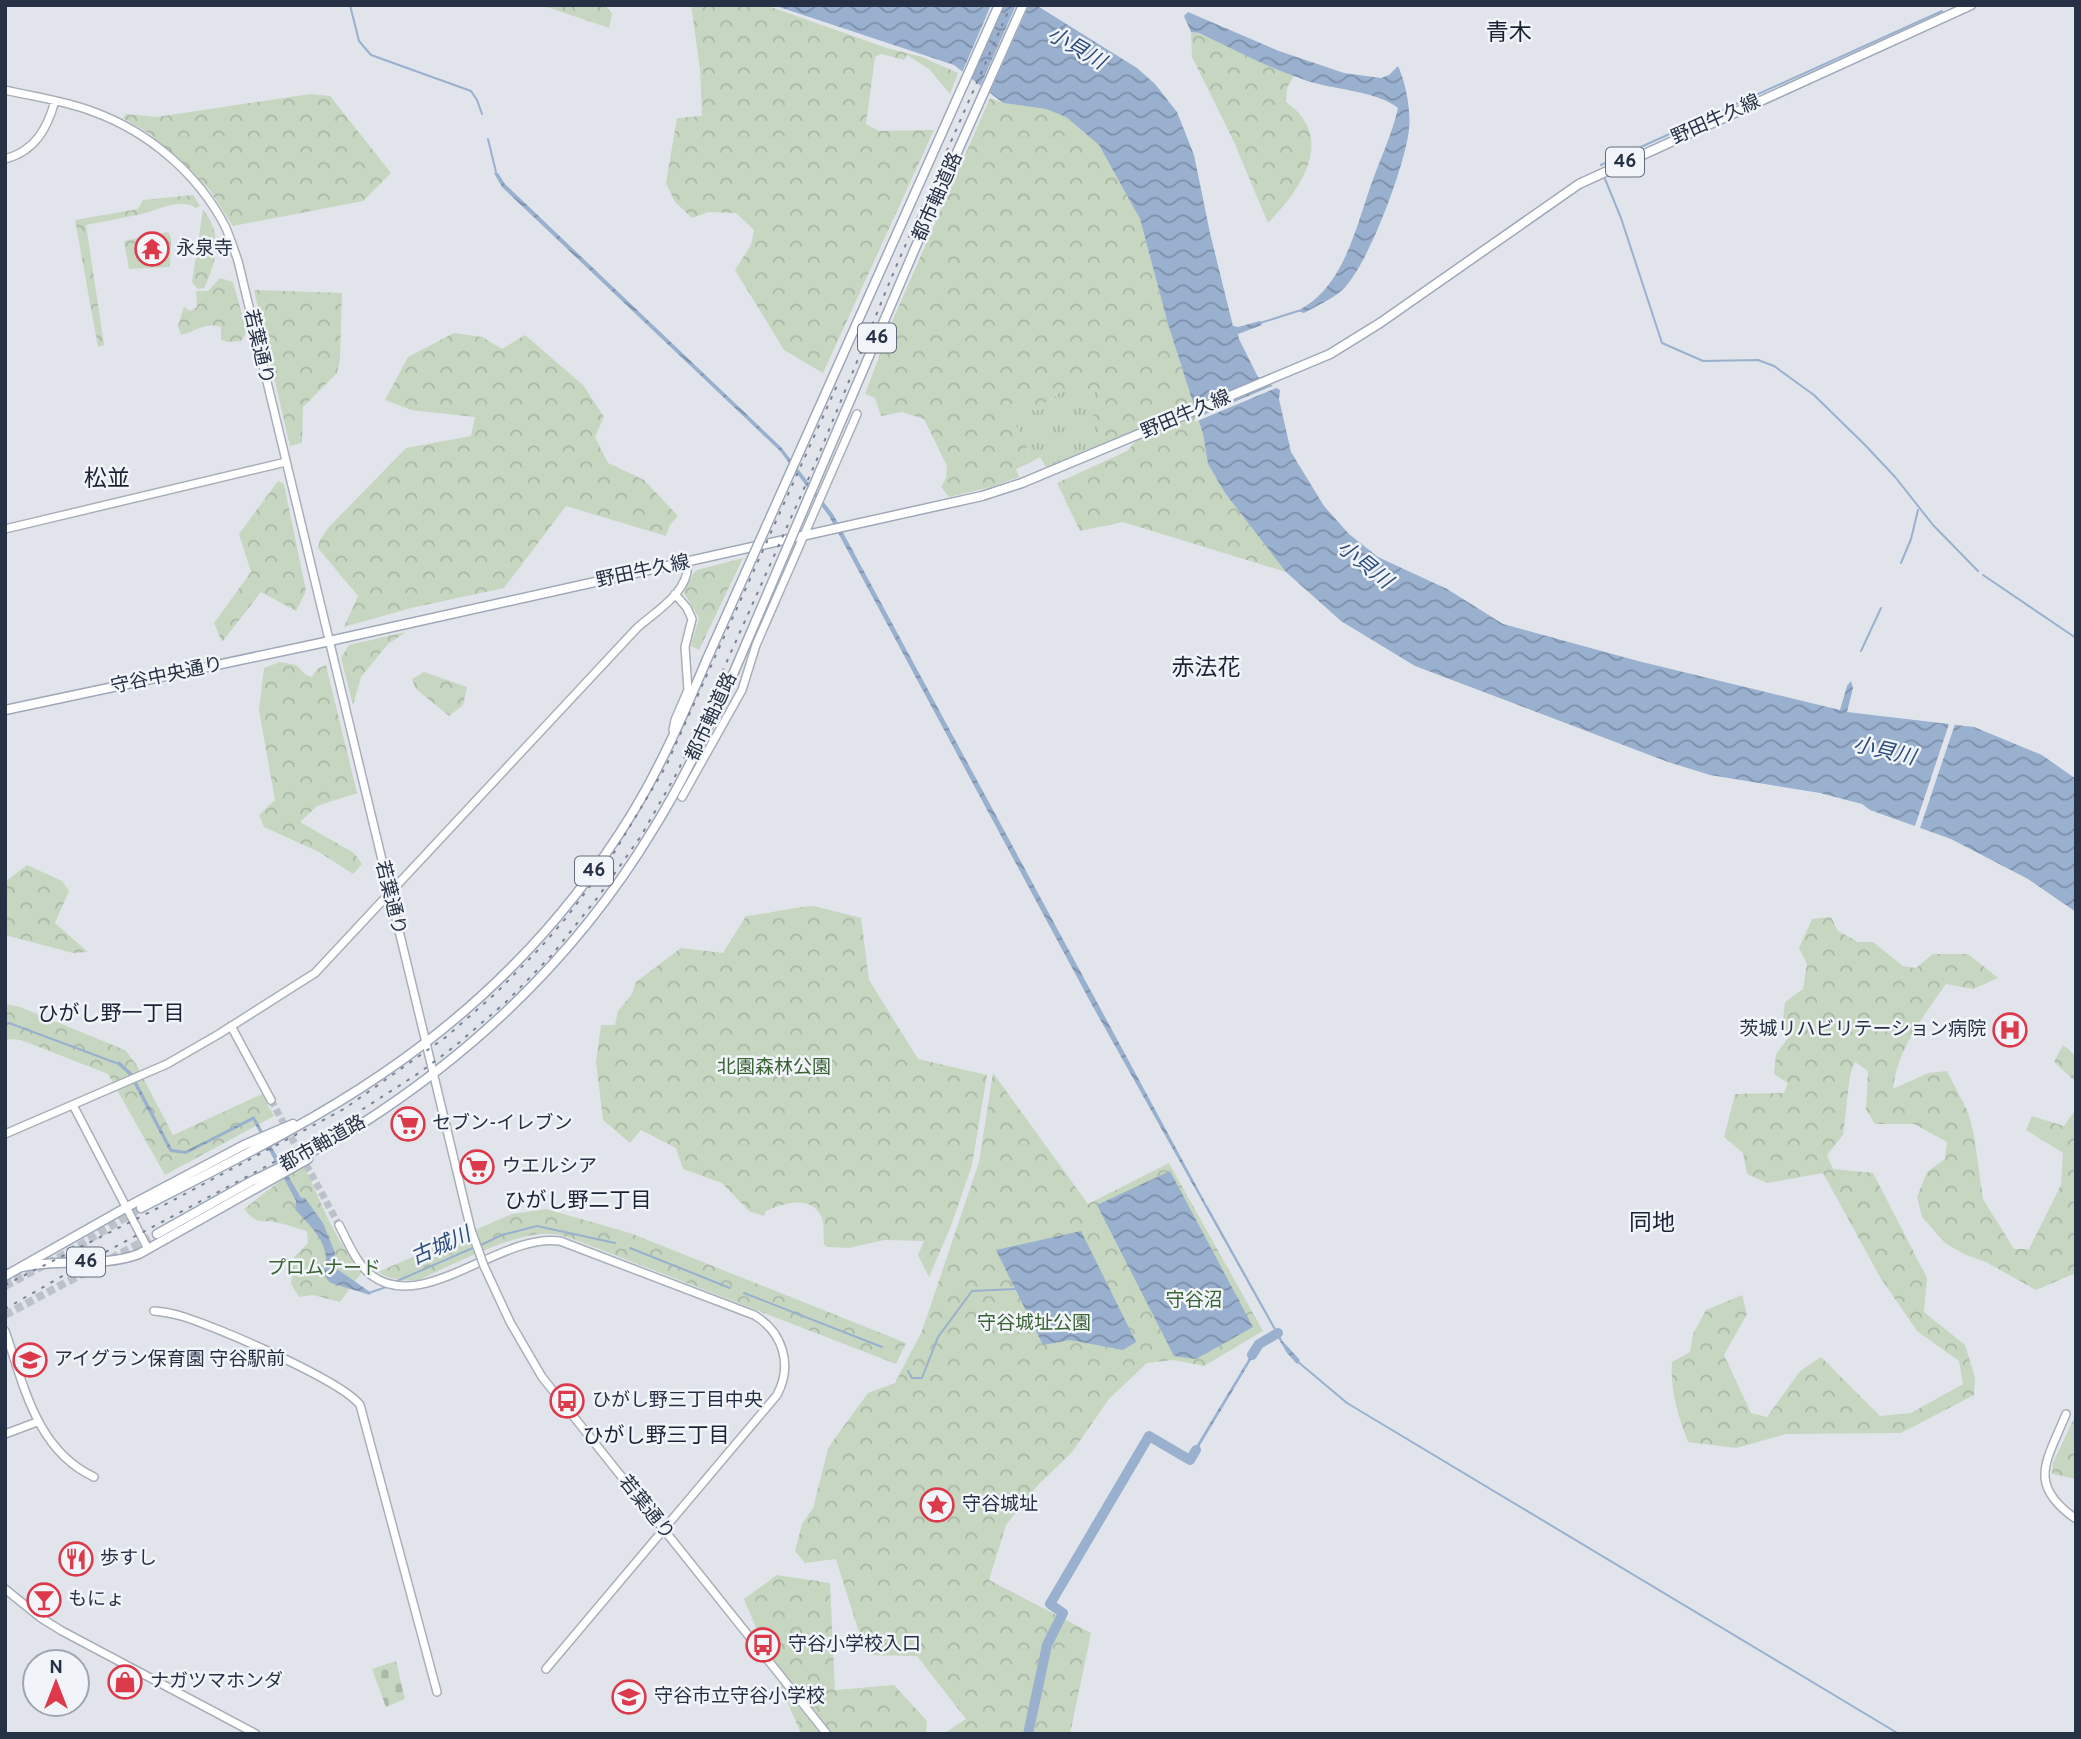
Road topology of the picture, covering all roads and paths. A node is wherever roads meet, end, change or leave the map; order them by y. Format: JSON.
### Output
{"nodes":[{"id":1,"x":999,"y":5,"type":"edge"},
{"id":2,"x":1023,"y":5,"type":"edge"},
{"id":3,"x":1971,"y":5,"type":"edge"},
{"id":4,"x":5,"y":90,"type":"edge"},
{"id":5,"x":55,"y":102,"type":"junction"},
{"id":6,"x":5,"y":159,"type":"edge"},
{"id":7,"x":857,"y":414,"type":"dead end"},
{"id":8,"x":286,"y":462,"type":"junction"},
{"id":9,"x":5,"y":529,"type":"edge"},
{"id":10,"x":804,"y":537,"type":"junction"},
{"id":11,"x":687,"y":562,"type":"junction"},
{"id":12,"x":675,"y":594,"type":"junction"},
{"id":13,"x":329,"y":642,"type":"junction"},
{"id":14,"x":685,"y":662,"type":"junction"},
{"id":15,"x":705,"y":663,"type":"junction"},
{"id":16,"x":5,"y":710,"type":"edge"},
{"id":17,"x":672,"y":737,"type":"junction"},
{"id":18,"x":682,"y":797,"type":"dead end"},
{"id":19,"x":388,"y":892,"type":"junction"},
{"id":20,"x":232,"y":1027,"type":"junction"},
{"id":21,"x":426,"y":1042,"type":"junction"},
{"id":22,"x":432,"y":1074,"type":"junction"},
{"id":23,"x":271,"y":1100,"type":"tunnel mouth"},
{"id":24,"x":73,"y":1105,"type":"junction"},
{"id":25,"x":303,"y":1122,"type":"junction"},
{"id":26,"x":360,"y":1125,"type":"junction"},
{"id":27,"x":5,"y":1134,"type":"edge"},
{"id":28,"x":127,"y":1207,"type":"junction"},
{"id":29,"x":141,"y":1208,"type":"tunnel mouth"},
{"id":30,"x":339,"y":1226,"type":"tunnel mouth"},
{"id":31,"x":158,"y":1234,"type":"tunnel mouth"},
{"id":32,"x":148,"y":1249,"type":"junction"},
{"id":33,"x":22,"y":1268,"type":"junction"},
{"id":34,"x":5,"y":1276,"type":"edge"},
{"id":35,"x":154,"y":1311,"type":"dead end"},
{"id":36,"x":5,"y":1331,"type":"edge"},
{"id":37,"x":2066,"y":1414,"type":"dead end"},
{"id":38,"x":37,"y":1422,"type":"junction"},
{"id":39,"x":5,"y":1434,"type":"edge"},
{"id":40,"x":94,"y":1477,"type":"dead end"},
{"id":41,"x":2076,"y":1519,"type":"edge"},
{"id":42,"x":665,"y":1531,"type":"junction"},
{"id":43,"x":5,"y":1589,"type":"edge"},
{"id":44,"x":547,"y":1670,"type":"dead end"},
{"id":45,"x":437,"y":1692,"type":"dead end"},
{"id":46,"x":256,"y":1734,"type":"edge"},
{"id":47,"x":827,"y":1734,"type":"edge"}],
"edges":[{"from":1,"to":15,"type":"main road","name":"都市軸道路","number":"46","bridge":true},
{"from":2,"to":22,"type":"main road","name":"都市軸道路","number":"46","bridge":true},
{"from":3,"to":10,"type":"main road","name":"野田牛久線","number":"46"},
{"from":4,"to":5,"type":"street","name":"若葉通り"},
{"from":5,"to":6,"type":"street"},
{"from":5,"to":8,"type":"street","name":"若葉通り"},
{"from":7,"to":10,"type":"street"},
{"from":8,"to":9,"type":"street"},
{"from":8,"to":13,"type":"street","name":"若葉通り"},
{"from":10,"to":11,"type":"main road","name":"野田牛久線","number":"46"},
{"from":10,"to":18,"type":"street"},
{"from":11,"to":12,"type":"street"},
{"from":11,"to":13,"type":"main road","name":"野田牛久線","number":"46"},
{"from":12,"to":14,"type":"street"},
{"from":12,"to":19,"type":"street"},
{"from":13,"to":16,"type":"main road","name":"守谷中央通り","number":"46"},
{"from":13,"to":19,"type":"street","name":"若葉通り"},
{"from":14,"to":15,"type":"street"},
{"from":14,"to":17,"type":"street"},
{"from":15,"to":17,"type":"main road","name":"都市軸道路","number":"46"},
{"from":17,"to":21,"type":"main road","name":"都市軸道路","number":"46"},
{"from":19,"to":20,"type":"street"},
{"from":19,"to":21,"type":"street","name":"若葉通り"},
{"from":20,"to":23,"type":"street"},
{"from":20,"to":24,"type":"street"},
{"from":21,"to":22,"type":"street","name":"若葉通り"},
{"from":21,"to":25,"type":"main road","name":"都市軸道路","number":"46"},
{"from":22,"to":26,"type":"main road","name":"都市軸道路","number":"46"},
{"from":22,"to":42,"type":"street","name":"若葉通り","bridge":true},
{"from":24,"to":27,"type":"street"},
{"from":24,"to":28,"type":"street"},
{"from":25,"to":28,"type":"main road","number":"46"},
{"from":25,"to":29,"type":"main road","name":"都市軸道路","number":"46"},
{"from":26,"to":31,"type":"main road","name":"都市軸道路","number":"46"},
{"from":26,"to":32,"type":"main road","number":"46"},
{"from":28,"to":32,"type":"street"},
{"from":28,"to":33,"type":"main road","number":"46"},
{"from":30,"to":42,"type":"street"},
{"from":32,"to":33,"type":"main road","number":"46"},
{"from":33,"to":34,"type":"main road","number":"46"},
{"from":35,"to":45,"type":"street"},
{"from":36,"to":38,"type":"street"},
{"from":37,"to":41,"type":"street"},
{"from":38,"to":39,"type":"street"},
{"from":38,"to":40,"type":"street"},
{"from":42,"to":44,"type":"street"},
{"from":42,"to":47,"type":"street","name":"若葉通り"},
{"from":43,"to":46,"type":"street"}]}
